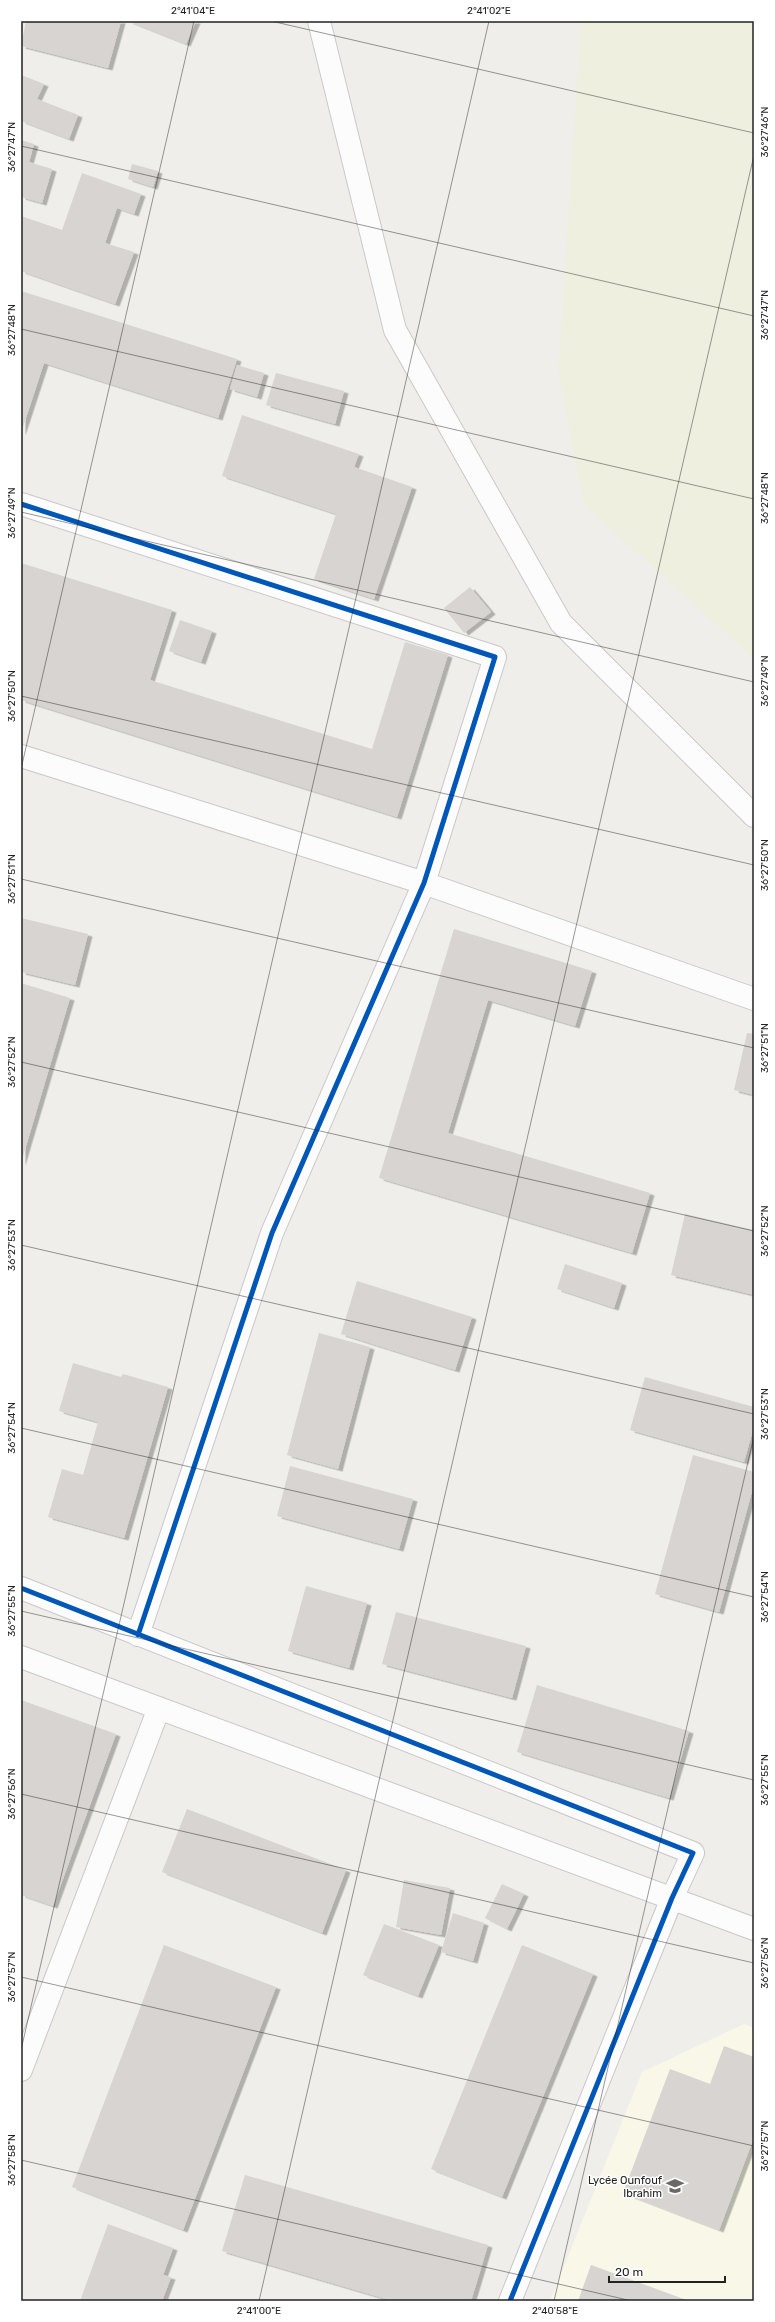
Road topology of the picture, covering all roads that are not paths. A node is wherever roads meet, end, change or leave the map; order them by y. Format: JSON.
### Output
{"nodes":[{"id":1,"x":319,"y":21,"type":"edge"},
{"id":2,"x":21,"y":504,"type":"edge"},
{"id":3,"x":21,"y":756,"type":"edge"},
{"id":4,"x":754,"y":816,"type":"edge"},
{"id":5,"x":424,"y":884,"type":"junction"},
{"id":6,"x":754,"y":999,"type":"edge"},
{"id":7,"x":21,"y":1588,"type":"edge"},
{"id":8,"x":138,"y":1635,"type":"junction"},
{"id":9,"x":21,"y":1657,"type":"edge"},
{"id":10,"x":159,"y":1708,"type":"junction"},
{"id":11,"x":672,"y":1898,"type":"junction"},
{"id":12,"x":754,"y":1929,"type":"edge"},
{"id":13,"x":21,"y":2070,"type":"edge"},
{"id":14,"x":510,"y":2301,"type":"edge"}],
"edges":[{"from":1,"to":4,"type":"street"},
{"from":2,"to":5,"type":"street"},
{"from":3,"to":5,"type":"street"},
{"from":5,"to":6,"type":"street"},
{"from":5,"to":8,"type":"street"},
{"from":7,"to":8,"type":"street"},
{"from":8,"to":11,"type":"street"},
{"from":9,"to":10,"type":"street"},
{"from":10,"to":11,"type":"street"},
{"from":10,"to":13,"type":"street"},
{"from":11,"to":12,"type":"street"},
{"from":11,"to":14,"type":"street"}]}
